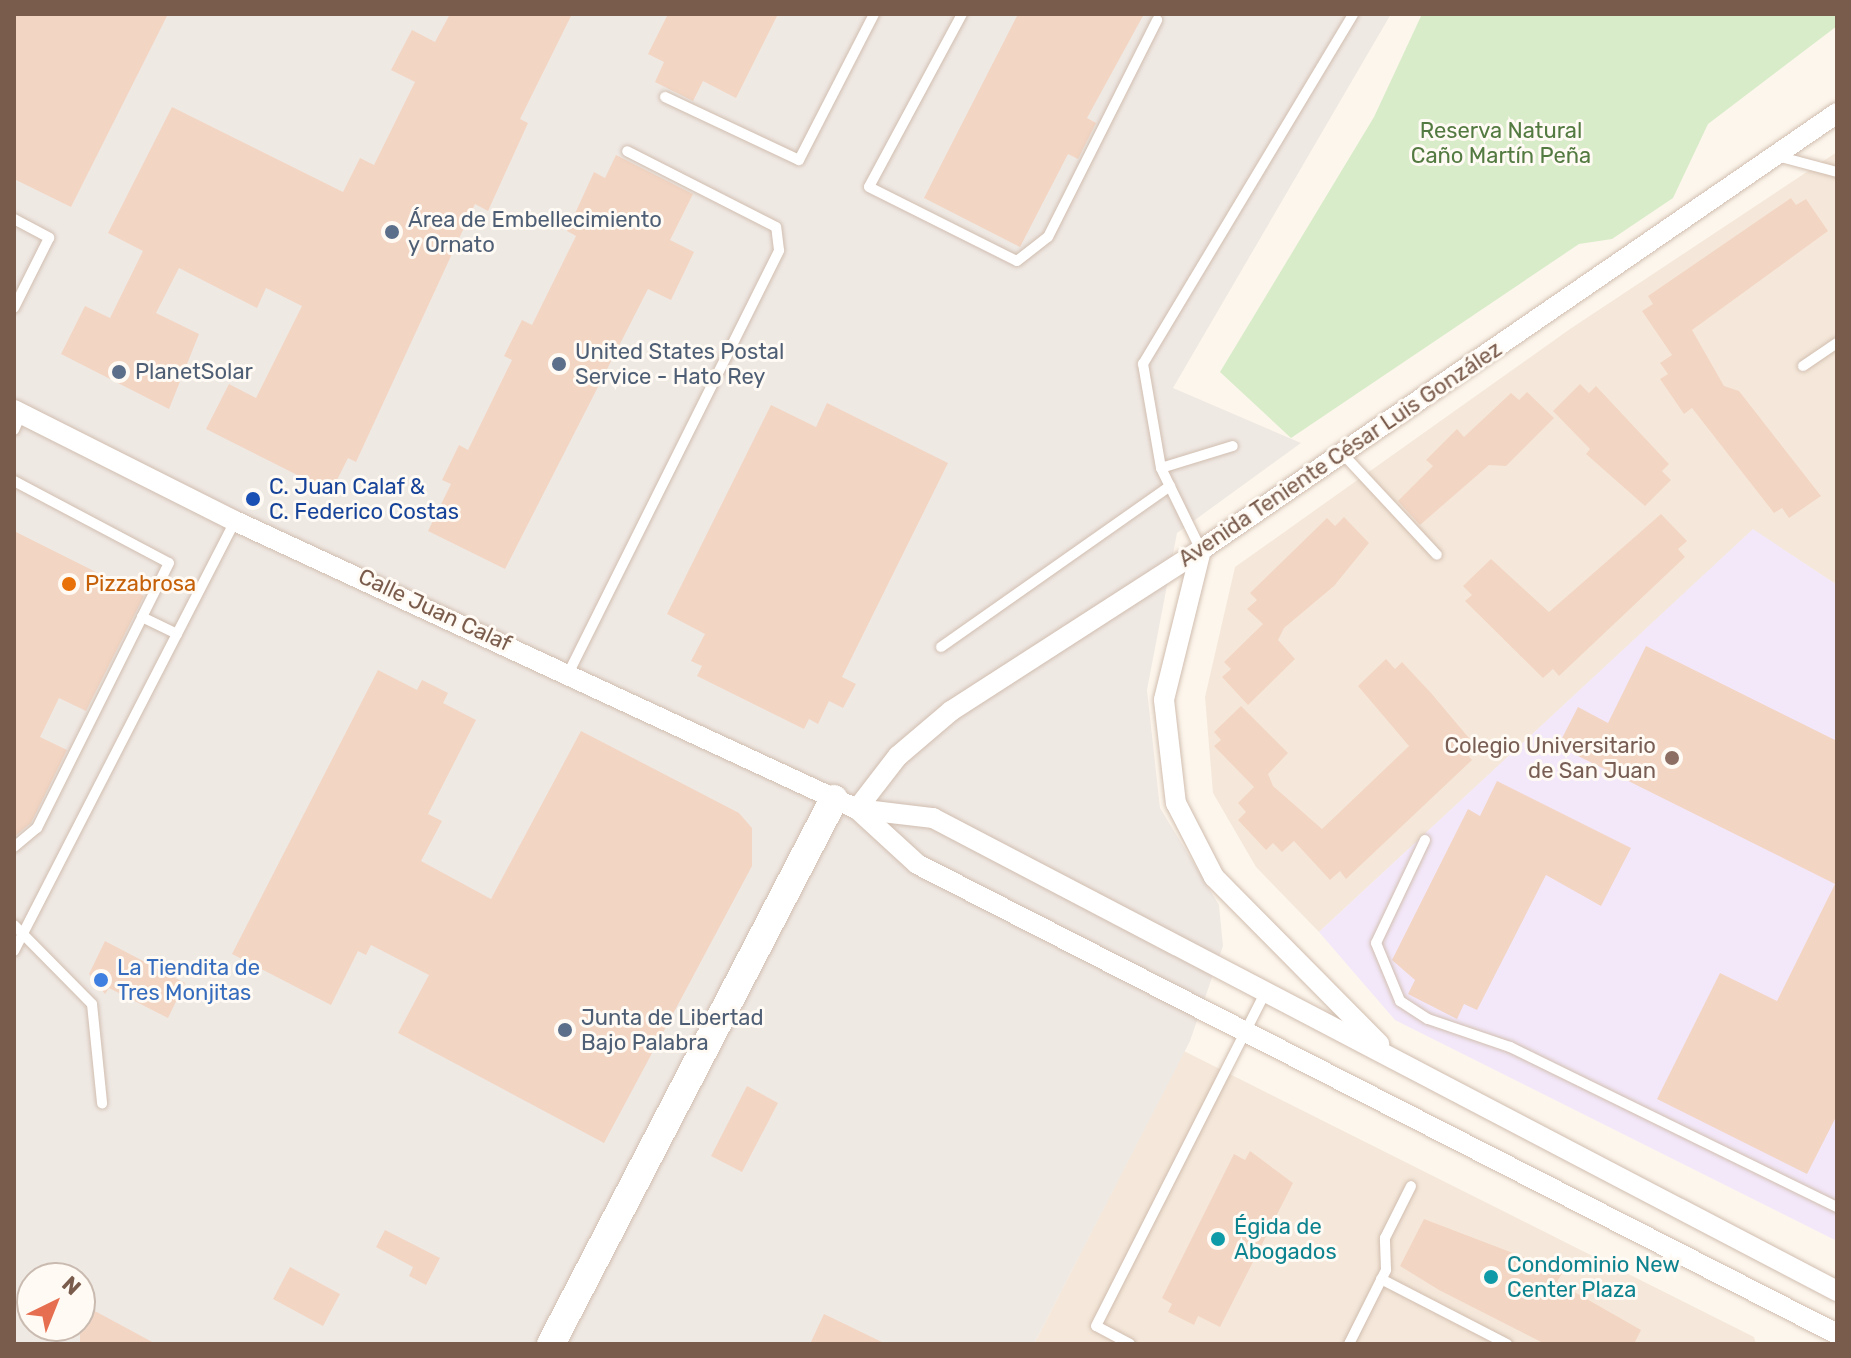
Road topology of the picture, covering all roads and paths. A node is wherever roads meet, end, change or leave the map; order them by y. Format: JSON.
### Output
{"nodes":[{"id":1,"x":874,"y":14,"type":"edge"},
{"id":2,"x":962,"y":14,"type":"edge"},
{"id":3,"x":1353,"y":14,"type":"edge"},
{"id":4,"x":1157,"y":20,"type":"dead end"},
{"id":5,"x":665,"y":97,"type":"dead end"},
{"id":6,"x":1837,"y":113,"type":"edge"},
{"id":7,"x":627,"y":151,"type":"dead end"},
{"id":8,"x":1775,"y":156,"type":"junction"},
{"id":9,"x":1837,"y":172,"type":"edge"},
{"id":10,"x":14,"y":219,"type":"edge"},
{"id":11,"x":14,"y":308,"type":"edge"},
{"id":12,"x":1837,"y":343,"type":"edge"},
{"id":13,"x":1803,"y":366,"type":"dead end"},
{"id":14,"x":16,"y":418,"type":"edge"},
{"id":15,"x":1233,"y":446,"type":"dead end"},
{"id":16,"x":1342,"y":453,"type":"junction"},
{"id":17,"x":1161,"y":468,"type":"junction"},
{"id":18,"x":14,"y":481,"type":"edge"},
{"id":19,"x":1170,"y":486,"type":"junction"},
{"id":20,"x":235,"y":521,"type":"junction"},
{"id":21,"x":1201,"y":550,"type":"junction"},
{"id":22,"x":1437,"y":555,"type":"dead end"},
{"id":23,"x":142,"y":617,"type":"junction"},
{"id":24,"x":177,"y":634,"type":"junction"},
{"id":25,"x":941,"y":647,"type":"dead end"},
{"id":26,"x":569,"y":672,"type":"junction"},
{"id":27,"x":845,"y":804,"type":"junction"},
{"id":28,"x":1425,"y":840,"type":"dead end"},
{"id":29,"x":14,"y":847,"type":"edge"},
{"id":30,"x":14,"y":925,"type":"edge"},
{"id":31,"x":25,"y":930,"type":"junction"},
{"id":32,"x":14,"y":951,"type":"edge"},
{"id":33,"x":1266,"y":991,"type":"junction"},
{"id":34,"x":1245,"y":1032,"type":"junction"},
{"id":35,"x":1393,"y":1058,"type":"junction"},
{"id":36,"x":102,"y":1103,"type":"dead end"},
{"id":37,"x":1411,"y":1186,"type":"dead end"},
{"id":38,"x":1837,"y":1207,"type":"edge"},
{"id":39,"x":1381,"y":1279,"type":"junction"},
{"id":40,"x":1837,"y":1291,"type":"edge"},
{"id":41,"x":1834,"y":1334,"type":"edge"},
{"id":42,"x":551,"y":1344,"type":"edge"},
{"id":43,"x":1130,"y":1344,"type":"edge"},
{"id":44,"x":1349,"y":1344,"type":"edge"},
{"id":45,"x":1507,"y":1344,"type":"edge"}],
"edges":[{"from":1,"to":5,"type":"lane"},
{"from":2,"to":4,"type":"lane"},
{"from":3,"to":17,"type":"lane"},
{"from":6,"to":8,"type":"street","name":"Avenida Teniente César Luis González"},
{"from":7,"to":26,"type":"lane"},
{"from":8,"to":9,"type":"lane"},
{"from":8,"to":16,"type":"street","name":"Avenida Teniente César Luis González"},
{"from":10,"to":11,"type":"lane"},
{"from":12,"to":13,"type":"lane"},
{"from":14,"to":20,"type":"street","name":"Calle Juan Calaf"},
{"from":15,"to":17,"type":"lane"},
{"from":16,"to":21,"type":"street","name":"Avenida Teniente César Luis González"},
{"from":16,"to":22,"type":"lane"},
{"from":17,"to":19,"type":"lane"},
{"from":18,"to":23,"type":"lane"},
{"from":19,"to":21,"type":"lane"},
{"from":19,"to":25,"type":"lane"},
{"from":20,"to":24,"type":"lane"},
{"from":20,"to":26,"type":"street","name":"Calle Juan Calaf"},
{"from":21,"to":27,"type":"street","name":"Avenida Teniente César Luis González"},
{"from":21,"to":35,"type":"street"},
{"from":23,"to":24,"type":"lane"},
{"from":23,"to":29,"type":"lane"},
{"from":24,"to":31,"type":"lane"},
{"from":26,"to":27,"type":"street","name":"Calle Juan Calaf"},
{"from":27,"to":33,"type":"street"},
{"from":27,"to":34,"type":"street"},
{"from":27,"to":42,"type":"street","name":"Avenida Teniente César Luis González"},
{"from":28,"to":38,"type":"lane"},
{"from":30,"to":31,"type":"lane"},
{"from":31,"to":32,"type":"lane"},
{"from":31,"to":36,"type":"lane"},
{"from":33,"to":34,"type":"lane"},
{"from":33,"to":35,"type":"street"},
{"from":34,"to":41,"type":"street"},
{"from":34,"to":43,"type":"lane"},
{"from":35,"to":40,"type":"street"},
{"from":37,"to":39,"type":"lane"},
{"from":39,"to":44,"type":"lane"},
{"from":39,"to":45,"type":"lane"}]}
